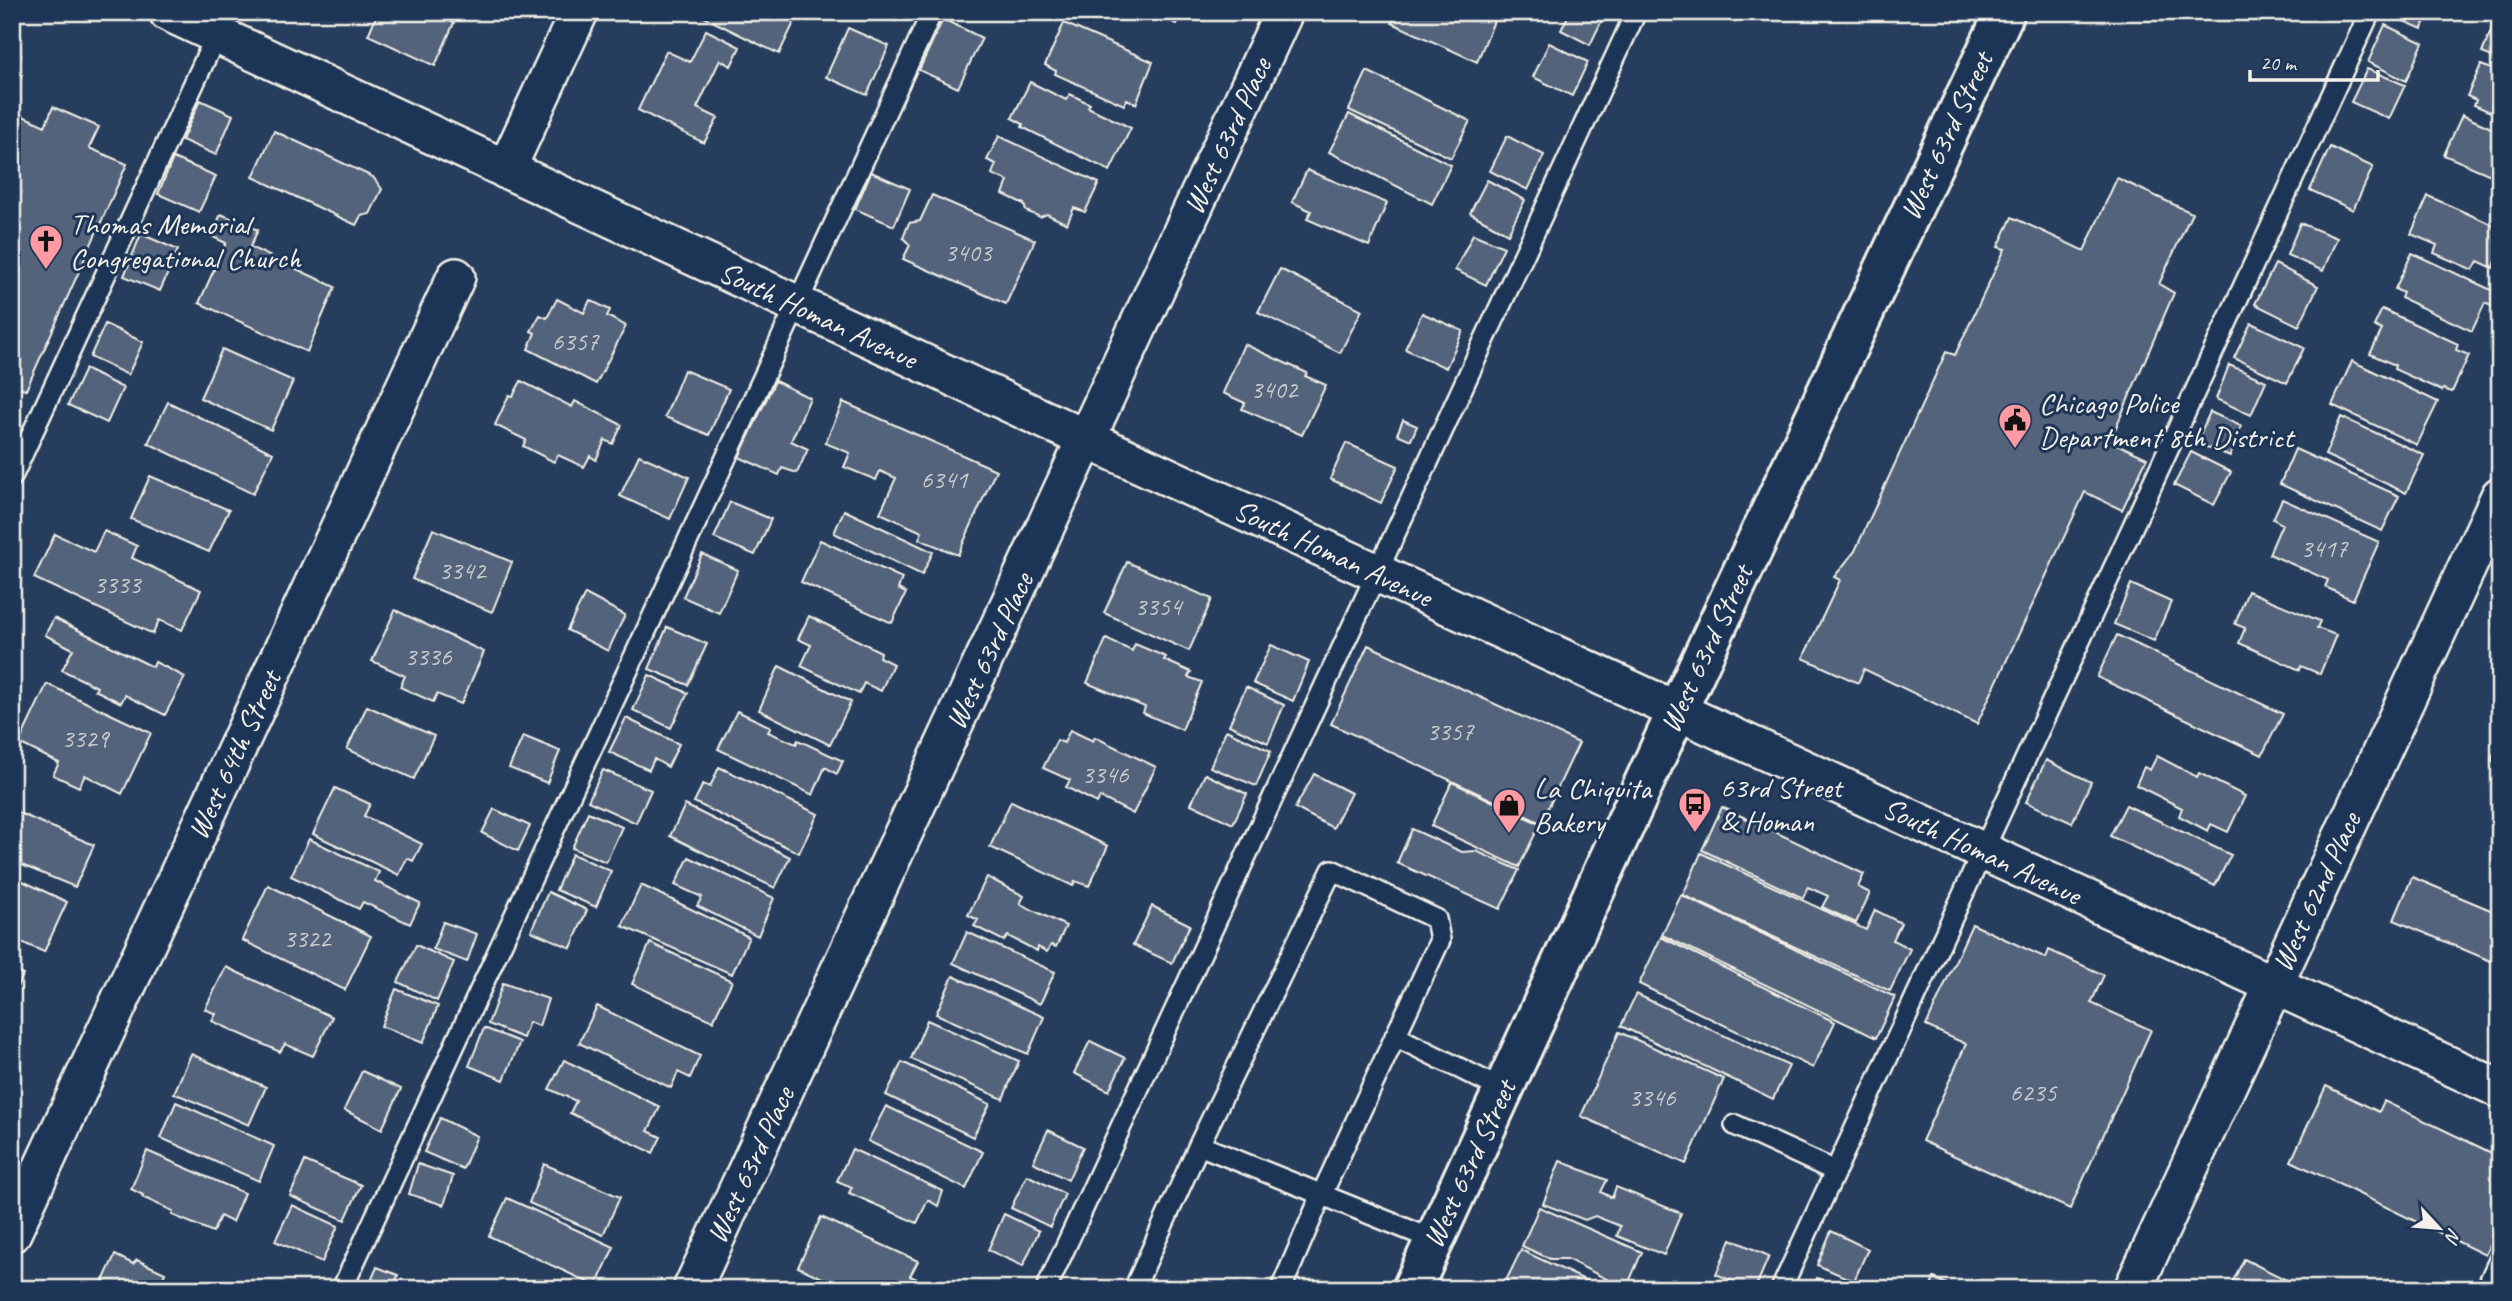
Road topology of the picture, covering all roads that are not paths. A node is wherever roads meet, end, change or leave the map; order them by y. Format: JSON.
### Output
{"nodes":[{"id":1,"x":168,"y":12,"type":"edge"},
{"id":2,"x":579,"y":12,"type":"edge"},
{"id":3,"x":932,"y":12,"type":"edge"},
{"id":4,"x":1284,"y":12,"type":"edge"},
{"id":5,"x":1636,"y":12,"type":"edge"},
{"id":6,"x":2005,"y":12,"type":"edge"},
{"id":7,"x":2370,"y":12,"type":"edge"},
{"id":8,"x":222,"y":24,"type":"edge"},
{"id":9,"x":506,"y":170,"type":"junction"},
{"id":10,"x":456,"y":277,"type":"dead end"},
{"id":11,"x":797,"y":305,"type":"junction"},
{"id":12,"x":1088,"y":440,"type":"junction"},
{"id":13,"x":12,"y":477,"type":"edge"},
{"id":14,"x":2500,"y":496,"type":"edge"},
{"id":15,"x":1378,"y":573,"type":"junction"},
{"id":16,"x":1677,"y":711,"type":"junction"},
{"id":17,"x":1983,"y":851,"type":"junction"},
{"id":18,"x":2273,"y":985,"type":"junction"},
{"id":19,"x":1395,"y":1037,"type":"junction"},
{"id":20,"x":2500,"y":1089,"type":"edge"},
{"id":21,"x":1503,"y":1090,"type":"junction"},
{"id":22,"x":1735,"y":1125,"type":"dead end"},
{"id":23,"x":1199,"y":1145,"type":"junction"},
{"id":24,"x":1835,"y":1171,"type":"junction"},
{"id":25,"x":1321,"y":1196,"type":"junction"},
{"id":26,"x":12,"y":1233,"type":"edge"},
{"id":27,"x":1434,"y":1240,"type":"junction"},
{"id":28,"x":2500,"y":1258,"type":"edge"},
{"id":29,"x":342,"y":1289,"type":"edge"},
{"id":30,"x":692,"y":1289,"type":"edge"},
{"id":31,"x":1046,"y":1289,"type":"edge"},
{"id":32,"x":1134,"y":1289,"type":"edge"},
{"id":33,"x":1281,"y":1289,"type":"edge"},
{"id":34,"x":1412,"y":1289,"type":"edge"},
{"id":35,"x":1781,"y":1289,"type":"edge"},
{"id":36,"x":2133,"y":1289,"type":"edge"},
{"id":37,"x":2486,"y":1289,"type":"edge"}],
"edges":[{"from":1,"to":8,"type":"street","name":"South Homan Avenue"},
{"from":2,"to":9,"type":"street"},
{"from":3,"to":11,"type":"lane"},
{"from":4,"to":12,"type":"street","name":"West 63rd Place"},
{"from":5,"to":15,"type":"lane"},
{"from":6,"to":16,"type":"main road","name":"West 63rd Street"},
{"from":7,"to":17,"type":"lane"},
{"from":8,"to":9,"type":"street","name":"South Homan Avenue"},
{"from":8,"to":13,"type":"lane"},
{"from":9,"to":11,"type":"street","name":"South Homan Avenue"},
{"from":10,"to":26,"type":"street","name":"West 64th Street"},
{"from":11,"to":12,"type":"street","name":"South Homan Avenue"},
{"from":11,"to":29,"type":"lane"},
{"from":12,"to":15,"type":"street","name":"South Homan Avenue"},
{"from":12,"to":30,"type":"street","name":"West 63rd Place"},
{"from":14,"to":18,"type":"street","name":"West 62nd Place"},
{"from":15,"to":16,"type":"street","name":"South Homan Avenue"},
{"from":15,"to":31,"type":"lane"},
{"from":16,"to":17,"type":"street","name":"South Homan Avenue"},
{"from":16,"to":21,"type":"main road","name":"West 63rd Street"},
{"from":17,"to":18,"type":"street","name":"South Homan Avenue"},
{"from":17,"to":24,"type":"lane"},
{"from":18,"to":20,"type":"street","name":"South Homan Avenue"},
{"from":18,"to":36,"type":"street","name":"West 62nd Place"},
{"from":19,"to":21,"type":"lane"},
{"from":19,"to":23,"type":"lane"},
{"from":19,"to":25,"type":"lane"},
{"from":21,"to":27,"type":"main road","name":"West 63rd Street"},
{"from":22,"to":24,"type":"lane"},
{"from":23,"to":25,"type":"lane"},
{"from":23,"to":32,"type":"lane"},
{"from":24,"to":35,"type":"lane"},
{"from":25,"to":27,"type":"lane"},
{"from":25,"to":33,"type":"lane"},
{"from":27,"to":34,"type":"main road","name":"West 63rd Street"},
{"from":28,"to":37,"type":"lane"}]}
